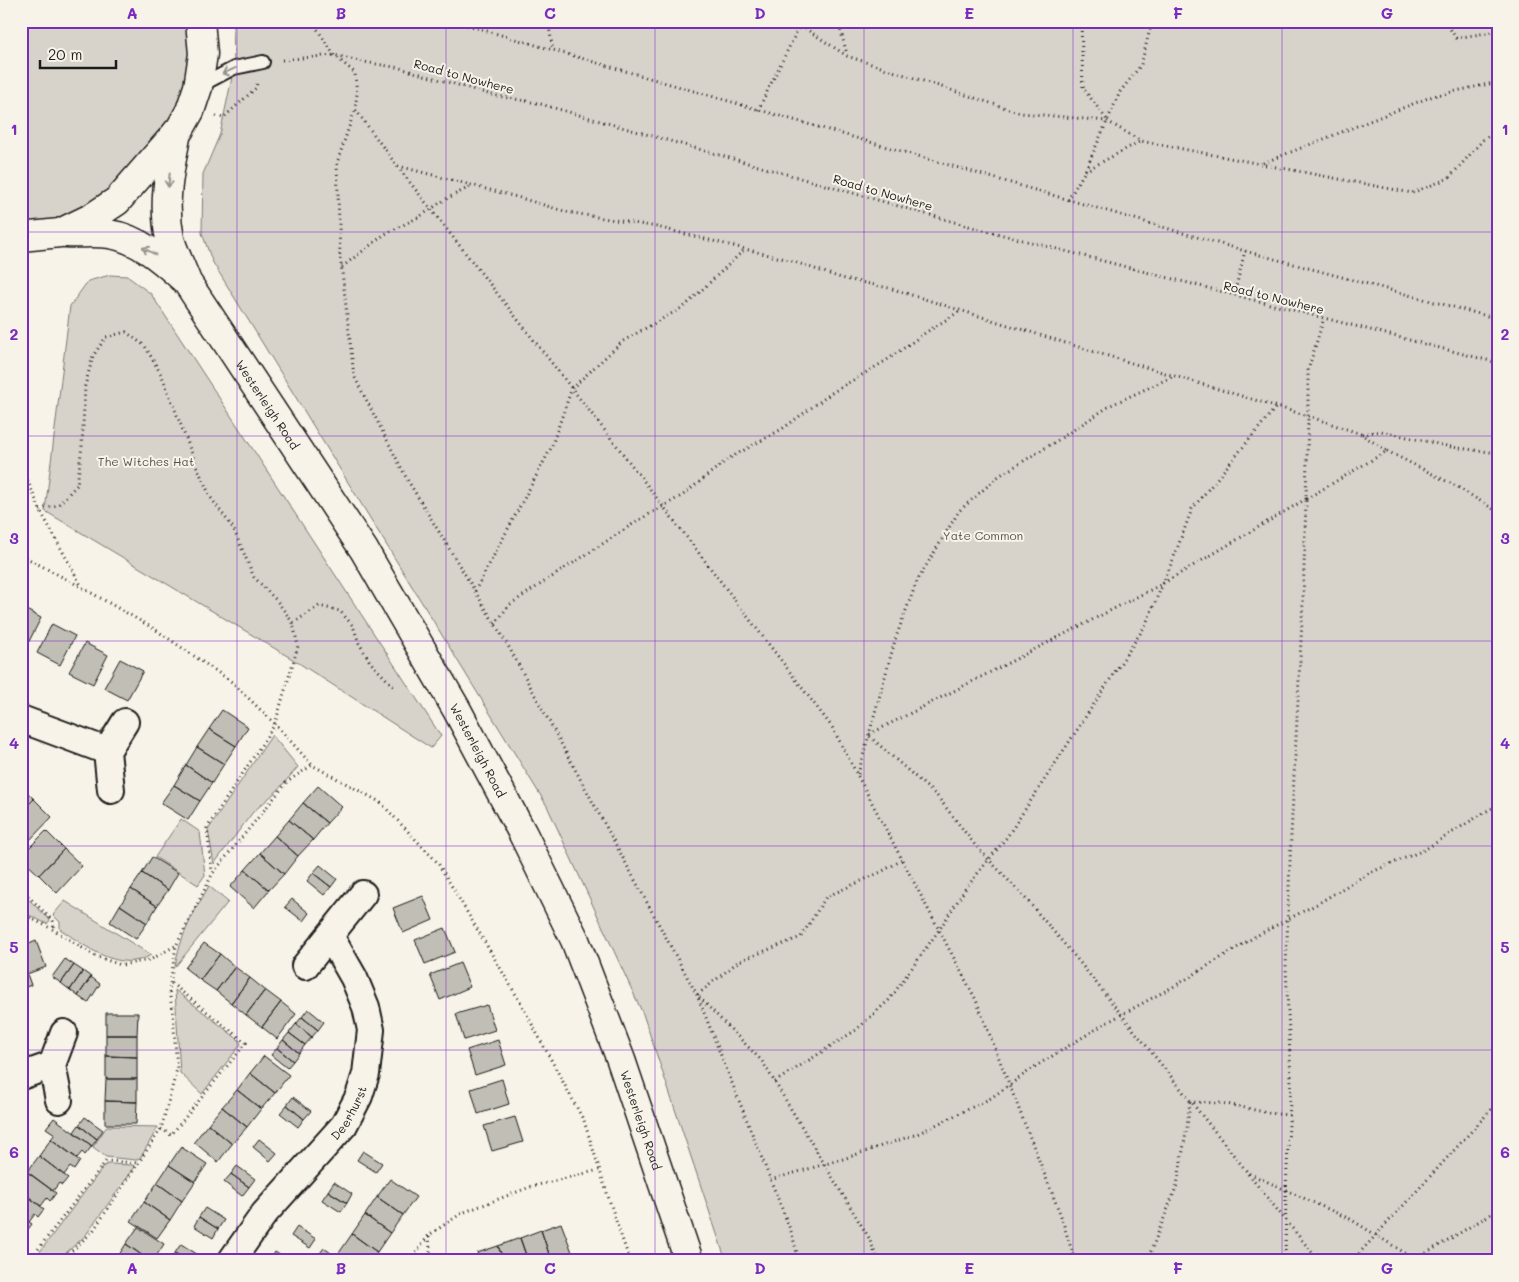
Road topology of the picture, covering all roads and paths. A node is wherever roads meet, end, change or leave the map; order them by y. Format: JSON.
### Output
{"nodes":[{"id":1,"x":200,"y":21,"type":"edge"},
{"id":2,"x":312,"y":21,"type":"edge"},
{"id":3,"x":453,"y":21,"type":"edge"},
{"id":4,"x":548,"y":21,"type":"edge"},
{"id":5,"x":838,"y":21,"type":"edge"},
{"id":6,"x":1081,"y":21,"type":"edge"},
{"id":7,"x":1152,"y":21,"type":"edge"},
{"id":8,"x":1445,"y":21,"type":"edge"},
{"id":9,"x":800,"y":23,"type":"edge"},
{"id":10,"x":1498,"y":35,"type":"edge"},
{"id":11,"x":553,"y":50,"type":"junction"},
{"id":12,"x":334,"y":55,"type":"junction"},
{"id":13,"x":848,"y":56,"type":"junction"},
{"id":14,"x":263,"y":62,"type":"junction"},
{"id":15,"x":1498,"y":82,"type":"edge"},
{"id":16,"x":355,"y":109,"type":"junction"},
{"id":17,"x":188,"y":110,"type":"junction"},
{"id":18,"x":758,"y":110,"type":"junction"},
{"id":19,"x":1107,"y":121,"type":"junction"},
{"id":20,"x":1498,"y":128,"type":"edge"},
{"id":21,"x":1141,"y":141,"type":"junction"},
{"id":22,"x":1263,"y":163,"type":"junction"},
{"id":23,"x":397,"y":166,"type":"junction"},
{"id":24,"x":1085,"y":171,"type":"junction"},
{"id":25,"x":473,"y":186,"type":"junction"},
{"id":26,"x":1068,"y":200,"type":"junction"},
{"id":27,"x":431,"y":209,"type":"junction"},
{"id":28,"x":60,"y":233,"type":"junction"},
{"id":29,"x":21,"y":237,"type":"edge"},
{"id":30,"x":745,"y":250,"type":"junction"},
{"id":31,"x":1245,"y":251,"type":"junction"},
{"id":32,"x":342,"y":268,"type":"junction"},
{"id":33,"x":187,"y":282,"type":"junction"},
{"id":34,"x":1234,"y":295,"type":"junction"},
{"id":35,"x":960,"y":311,"type":"junction"},
{"id":36,"x":1324,"y":318,"type":"junction"},
{"id":37,"x":1498,"y":319,"type":"edge"},
{"id":38,"x":1498,"y":363,"type":"edge"},
{"id":39,"x":1175,"y":376,"type":"junction"},
{"id":40,"x":572,"y":388,"type":"junction"},
{"id":41,"x":1277,"y":406,"type":"junction"},
{"id":42,"x":1308,"y":416,"type":"junction"},
{"id":43,"x":1361,"y":434,"type":"junction"},
{"id":44,"x":1387,"y":451,"type":"junction"},
{"id":45,"x":1498,"y":453,"type":"edge"},
{"id":46,"x":21,"y":473,"type":"edge"},
{"id":47,"x":1306,"y":499,"type":"junction"},
{"id":48,"x":663,"y":506,"type":"junction"},
{"id":49,"x":40,"y":510,"type":"junction"},
{"id":50,"x":1498,"y":512,"type":"edge"},
{"id":51,"x":21,"y":555,"type":"edge"},
{"id":52,"x":1162,"y":584,"type":"junction"},
{"id":53,"x":83,"y":588,"type":"junction"},
{"id":54,"x":475,"y":591,"type":"junction"},
{"id":55,"x":293,"y":623,"type":"junction"},
{"id":56,"x":495,"y":624,"type":"junction"},
{"id":57,"x":394,"y":687,"type":"dead end"},
{"id":58,"x":21,"y":719,"type":"edge"},
{"id":59,"x":125,"y":722,"type":"dead end"},
{"id":60,"x":275,"y":724,"type":"junction"},
{"id":61,"x":868,"y":735,"type":"junction"},
{"id":62,"x":107,"y":752,"type":"junction"},
{"id":63,"x":312,"y":765,"type":"dead end"},
{"id":64,"x":858,"y":775,"type":"junction"},
{"id":65,"x":111,"y":790,"type":"dead end"},
{"id":66,"x":1498,"y":805,"type":"edge"},
{"id":67,"x":902,"y":860,"type":"junction"},
{"id":68,"x":988,"y":860,"type":"junction"},
{"id":69,"x":212,"y":873,"type":"dead end"},
{"id":70,"x":21,"y":889,"type":"edge"},
{"id":71,"x":363,"y":894,"type":"dead end"},
{"id":72,"x":21,"y":913,"type":"edge"},
{"id":73,"x":1288,"y":920,"type":"junction"},
{"id":74,"x":54,"y":930,"type":"junction"},
{"id":75,"x":939,"y":930,"type":"junction"},
{"id":76,"x":330,"y":936,"type":"junction"},
{"id":77,"x":176,"y":946,"type":"dead end"},
{"id":78,"x":305,"y":966,"type":"dead end"},
{"id":79,"x":170,"y":983,"type":"dead end"},
{"id":80,"x":697,"y":995,"type":"junction"},
{"id":81,"x":1121,"y":1014,"type":"junction"},
{"id":82,"x":64,"y":1032,"type":"dead end"},
{"id":83,"x":52,"y":1066,"type":"junction"},
{"id":84,"x":21,"y":1076,"type":"edge"},
{"id":85,"x":775,"y":1082,"type":"junction"},
{"id":86,"x":1009,"y":1085,"type":"junction"},
{"id":87,"x":59,"y":1100,"type":"dead end"},
{"id":88,"x":1190,"y":1102,"type":"junction"},
{"id":89,"x":1498,"y":1102,"type":"edge"},
{"id":90,"x":1289,"y":1114,"type":"junction"},
{"id":91,"x":161,"y":1129,"type":"dead end"},
{"id":92,"x":139,"y":1163,"type":"dead end"},
{"id":93,"x":824,"y":1164,"type":"junction"},
{"id":94,"x":599,"y":1170,"type":"dead end"},
{"id":95,"x":1248,"y":1174,"type":"junction"},
{"id":96,"x":770,"y":1180,"type":"junction"},
{"id":97,"x":1286,"y":1190,"type":"junction"},
{"id":98,"x":1498,"y":1210,"type":"edge"},
{"id":99,"x":1286,"y":1220,"type":"junction"},
{"id":100,"x":617,"y":1224,"type":"dead end"},
{"id":101,"x":429,"y":1235,"type":"junction"},
{"id":102,"x":1376,"y":1235,"type":"junction"},
{"id":103,"x":1415,"y":1260,"type":"edge"},
{"id":104,"x":29,"y":1261,"type":"edge"},
{"id":105,"x":231,"y":1261,"type":"edge"},
{"id":106,"x":410,"y":1261,"type":"edge"},
{"id":107,"x":430,"y":1261,"type":"edge"},
{"id":108,"x":630,"y":1261,"type":"edge"},
{"id":109,"x":689,"y":1261,"type":"edge"},
{"id":110,"x":799,"y":1261,"type":"edge"},
{"id":111,"x":878,"y":1261,"type":"edge"},
{"id":112,"x":1075,"y":1261,"type":"edge"},
{"id":113,"x":1147,"y":1261,"type":"edge"},
{"id":114,"x":1286,"y":1261,"type":"edge"},
{"id":115,"x":1319,"y":1261,"type":"edge"},
{"id":116,"x":1352,"y":1261,"type":"edge"}],
"edges":[{"from":1,"to":17,"type":"street","name":"Westerleigh Road"},
{"from":2,"to":12,"type":"path"},
{"from":3,"to":11,"type":"path"},
{"from":4,"to":11,"type":"path"},
{"from":5,"to":13,"type":"path"},
{"from":6,"to":19,"type":"path"},
{"from":7,"to":19,"type":"path"},
{"from":8,"to":10,"type":"path"},
{"from":9,"to":13,"type":"path"},
{"from":9,"to":18,"type":"path"},
{"from":11,"to":18,"type":"path"},
{"from":12,"to":14,"type":"path","name":"Road to Nowhere"},
{"from":12,"to":16,"type":"path"},
{"from":12,"to":34,"type":"path","name":"Road to Nowhere"},
{"from":13,"to":19,"type":"path"},
{"from":14,"to":17,"type":"lane","one_way":true},
{"from":14,"to":17,"type":"path"},
{"from":15,"to":22,"type":"path"},
{"from":16,"to":23,"type":"path"},
{"from":16,"to":32,"type":"path"},
{"from":17,"to":28,"type":"street"},
{"from":17,"to":33,"type":"street","name":"Westerleigh Road","one_way":true},
{"from":18,"to":26,"type":"path"},
{"from":19,"to":21,"type":"path"},
{"from":19,"to":24,"type":"path"},
{"from":20,"to":22,"type":"path"},
{"from":21,"to":22,"type":"path"},
{"from":21,"to":24,"type":"path"},
{"from":23,"to":25,"type":"path"},
{"from":23,"to":27,"type":"path"},
{"from":24,"to":26,"type":"path"},
{"from":25,"to":27,"type":"path"},
{"from":25,"to":30,"type":"path"},
{"from":26,"to":31,"type":"path"},
{"from":27,"to":32,"type":"path"},
{"from":27,"to":40,"type":"path"},
{"from":28,"to":29,"type":"street"},
{"from":33,"to":28,"type":"street","name":"Westerleigh Road","one_way":true},
{"from":30,"to":35,"type":"path"},
{"from":30,"to":40,"type":"path"},
{"from":31,"to":34,"type":"path"},
{"from":31,"to":37,"type":"path"},
{"from":32,"to":54,"type":"path"},
{"from":33,"to":109,"type":"street","name":"Westerleigh Road"},
{"from":34,"to":36,"type":"path","name":"Road to Nowhere"},
{"from":35,"to":39,"type":"path"},
{"from":35,"to":48,"type":"path"},
{"from":36,"to":38,"type":"path","name":"Road to Nowhere"},
{"from":36,"to":42,"type":"path"},
{"from":39,"to":41,"type":"path"},
{"from":39,"to":61,"type":"path"},
{"from":40,"to":48,"type":"path"},
{"from":40,"to":54,"type":"path"},
{"from":41,"to":42,"type":"path"},
{"from":41,"to":52,"type":"path"},
{"from":42,"to":43,"type":"path"},
{"from":42,"to":47,"type":"path"},
{"from":43,"to":44,"type":"path"},
{"from":43,"to":45,"type":"path"},
{"from":44,"to":47,"type":"path"},
{"from":44,"to":50,"type":"path"},
{"from":46,"to":49,"type":"path"},
{"from":47,"to":52,"type":"path"},
{"from":47,"to":73,"type":"path"},
{"from":48,"to":56,"type":"path"},
{"from":48,"to":64,"type":"path"},
{"from":49,"to":53,"type":"path"},
{"from":49,"to":55,"type":"path"},
{"from":51,"to":53,"type":"path"},
{"from":52,"to":61,"type":"path"},
{"from":52,"to":68,"type":"path"},
{"from":53,"to":60,"type":"path"},
{"from":54,"to":56,"type":"path"},
{"from":55,"to":57,"type":"path"},
{"from":55,"to":60,"type":"path"},
{"from":56,"to":80,"type":"path"},
{"from":58,"to":62,"type":"street"},
{"from":59,"to":62,"type":"street"},
{"from":60,"to":63,"type":"path"},
{"from":60,"to":69,"type":"path"},
{"from":61,"to":64,"type":"path"},
{"from":61,"to":68,"type":"path"},
{"from":62,"to":65,"type":"street"},
{"from":64,"to":67,"type":"path"},
{"from":66,"to":73,"type":"path"},
{"from":67,"to":75,"type":"path"},
{"from":67,"to":80,"type":"path"},
{"from":68,"to":75,"type":"path"},
{"from":68,"to":81,"type":"path"},
{"from":70,"to":74,"type":"path"},
{"from":71,"to":76,"type":"street"},
{"from":72,"to":74,"type":"path"},
{"from":73,"to":81,"type":"path"},
{"from":73,"to":90,"type":"path"},
{"from":74,"to":77,"type":"path"},
{"from":75,"to":85,"type":"path"},
{"from":75,"to":86,"type":"path"},
{"from":76,"to":78,"type":"street"},
{"from":76,"to":105,"type":"street","name":"Deerhurst"},
{"from":79,"to":91,"type":"path"},
{"from":80,"to":85,"type":"path"},
{"from":80,"to":96,"type":"path"},
{"from":81,"to":86,"type":"path"},
{"from":81,"to":88,"type":"path"},
{"from":82,"to":83,"type":"street"},
{"from":83,"to":84,"type":"street"},
{"from":83,"to":87,"type":"street"},
{"from":85,"to":93,"type":"path"},
{"from":86,"to":93,"type":"path"},
{"from":86,"to":112,"type":"path"},
{"from":88,"to":90,"type":"path"},
{"from":88,"to":95,"type":"path"},
{"from":88,"to":113,"type":"path"},
{"from":89,"to":102,"type":"path"},
{"from":90,"to":97,"type":"path"},
{"from":92,"to":104,"type":"path"},
{"from":93,"to":96,"type":"path"},
{"from":93,"to":111,"type":"path"},
{"from":94,"to":101,"type":"path"},
{"from":95,"to":97,"type":"path"},
{"from":95,"to":99,"type":"path"},
{"from":96,"to":110,"type":"path"},
{"from":97,"to":99,"type":"path"},
{"from":97,"to":102,"type":"path"},
{"from":98,"to":103,"type":"path"},
{"from":99,"to":114,"type":"path"},
{"from":99,"to":115,"type":"path"},
{"from":100,"to":108,"type":"path"},
{"from":101,"to":106,"type":"path"},
{"from":101,"to":107,"type":"path"},
{"from":102,"to":103,"type":"path"},
{"from":102,"to":116,"type":"path"}]}
